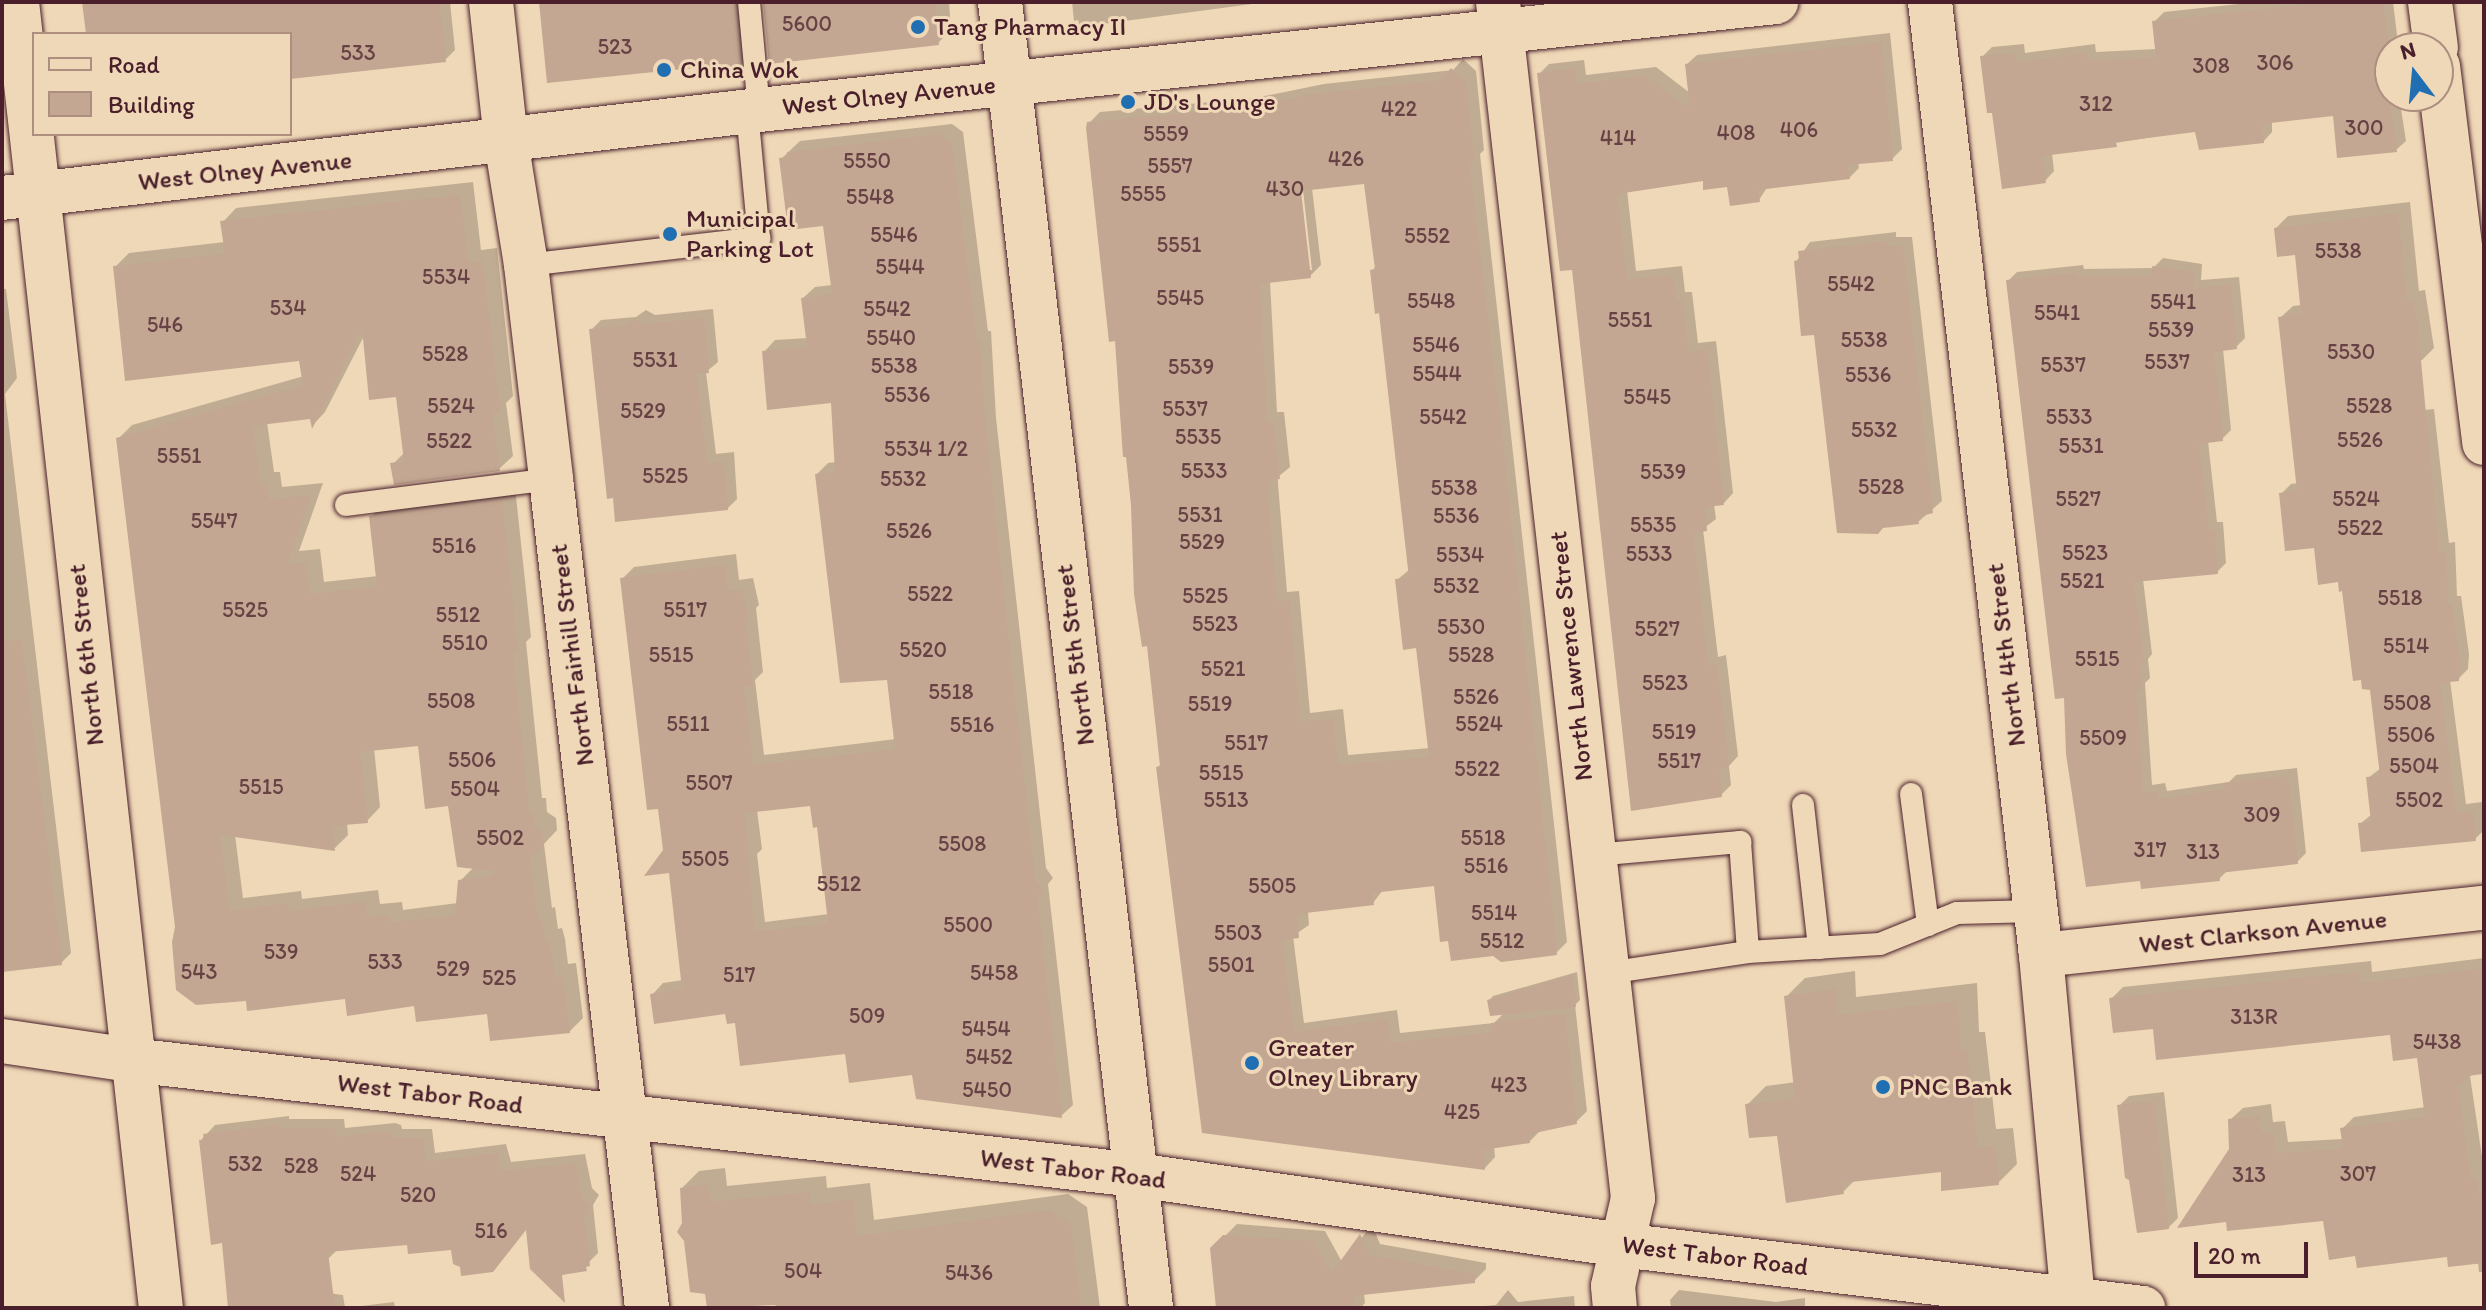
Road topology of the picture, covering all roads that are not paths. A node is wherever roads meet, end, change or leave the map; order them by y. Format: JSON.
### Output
{"nodes":[{"id":1,"x":17,"y":2,"type":"edge"},
{"id":2,"x":491,"y":2,"type":"edge"},
{"id":3,"x":749,"y":2,"type":"edge"},
{"id":4,"x":1000,"y":2,"type":"edge"},
{"id":5,"x":1776,"y":2,"type":"edge"},
{"id":6,"x":1930,"y":2,"type":"edge"},
{"id":7,"x":2430,"y":2,"type":"edge"},
{"id":8,"x":1664,"y":8,"type":"edge"},
{"id":9,"x":1499,"y":17,"type":"edge"},
{"id":10,"x":2434,"y":32,"type":"edge"},
{"id":11,"x":1009,"y":84,"type":"junction"},
{"id":12,"x":753,"y":111,"type":"junction"},
{"id":13,"x":2444,"y":112,"type":"edge"},
{"id":14,"x":506,"y":141,"type":"junction"},
{"id":15,"x":19,"y":196,"type":"edge"},
{"id":16,"x":526,"y":265,"type":"junction"},
{"id":17,"x":2484,"y":443,"type":"edge"},
{"id":18,"x":551,"y":479,"type":"junction"},
{"id":19,"x":346,"y":505,"type":"dead end"},
{"id":20,"x":1911,"y":794,"type":"dead end"},
{"id":21,"x":1803,"y":805,"type":"dead end"},
{"id":22,"x":1594,"y":855,"type":"junction"},
{"id":23,"x":2484,"y":908,"type":"edge"},
{"id":24,"x":2036,"y":911,"type":"junction"},
{"id":25,"x":1928,"y":925,"type":"junction"},
{"id":26,"x":1819,"y":948,"type":"junction"},
{"id":27,"x":1748,"y":952,"type":"junction"},
{"id":28,"x":2041,"y":955,"type":"junction"},
{"id":29,"x":1607,"y":973,"type":"junction"},
{"id":30,"x":2,"y":1041,"type":"edge"},
{"id":31,"x":131,"y":1060,"type":"junction"},
{"id":32,"x":627,"y":1117,"type":"junction"},
{"id":33,"x":1136,"y":1175,"type":"junction"},
{"id":34,"x":1621,"y":1245,"type":"junction"},
{"id":35,"x":2074,"y":1303,"type":"edge"},
{"id":36,"x":161,"y":1308,"type":"edge"},
{"id":37,"x":647,"y":1308,"type":"edge"},
{"id":38,"x":1151,"y":1308,"type":"edge"},
{"id":39,"x":1615,"y":1308,"type":"edge"},
{"id":40,"x":2143,"y":1308,"type":"edge"}],
"edges":[{"from":1,"to":15,"type":"street","name":"North 6th Street"},
{"from":2,"to":14,"type":"street","name":"North Fairhill Street"},
{"from":3,"to":12,"type":"lane"},
{"from":4,"to":11,"type":"street","name":"North 5th Street"},
{"from":5,"to":8,"type":"street","name":"West Olney Avenue"},
{"from":6,"to":24,"type":"street","name":"North 4th Street"},
{"from":7,"to":10,"type":"street"},
{"from":8,"to":9,"type":"street","name":"West Olney Avenue"},
{"from":9,"to":11,"type":"street","name":"West Olney Avenue"},
{"from":9,"to":22,"type":"street","name":"North Lawrence Street"},
{"from":11,"to":12,"type":"street","name":"West Olney Avenue"},
{"from":11,"to":33,"type":"street","name":"North 5th Street"},
{"from":12,"to":14,"type":"street","name":"West Olney Avenue"},
{"from":12,"to":16,"type":"lane"},
{"from":13,"to":17,"type":"street"},
{"from":14,"to":15,"type":"street","name":"West Olney Avenue"},
{"from":14,"to":16,"type":"street","name":"North Fairhill Street"},
{"from":15,"to":31,"type":"street","name":"North 6th Street"},
{"from":16,"to":18,"type":"street","name":"North Fairhill Street"},
{"from":18,"to":19,"type":"lane"},
{"from":18,"to":32,"type":"street","name":"North Fairhill Street"},
{"from":20,"to":25,"type":"lane"},
{"from":21,"to":26,"type":"lane"},
{"from":22,"to":27,"type":"lane"},
{"from":22,"to":29,"type":"street","name":"North Lawrence Street"},
{"from":23,"to":28,"type":"street","name":"West Clarkson Avenue"},
{"from":24,"to":25,"type":"lane"},
{"from":24,"to":28,"type":"street","name":"North 4th Street"},
{"from":25,"to":26,"type":"lane"},
{"from":26,"to":27,"type":"lane"},
{"from":27,"to":29,"type":"lane"},
{"from":28,"to":35,"type":"street","name":"North 4th Street"},
{"from":29,"to":34,"type":"street","name":"North Lawrence Street"},
{"from":30,"to":31,"type":"street","name":"West Tabor Road"},
{"from":31,"to":32,"type":"street","name":"West Tabor Road"},
{"from":31,"to":36,"type":"street","name":"North 6th Street"},
{"from":32,"to":33,"type":"street","name":"West Tabor Road"},
{"from":32,"to":37,"type":"street","name":"North Fairhill Street"},
{"from":33,"to":34,"type":"street","name":"West Tabor Road"},
{"from":33,"to":38,"type":"street","name":"North 5th Street"},
{"from":34,"to":35,"type":"street","name":"West Tabor Road"},
{"from":34,"to":39,"type":"street","name":"North Lawrence Street"},
{"from":35,"to":40,"type":"street","name":"West Tabor Road"}]}
